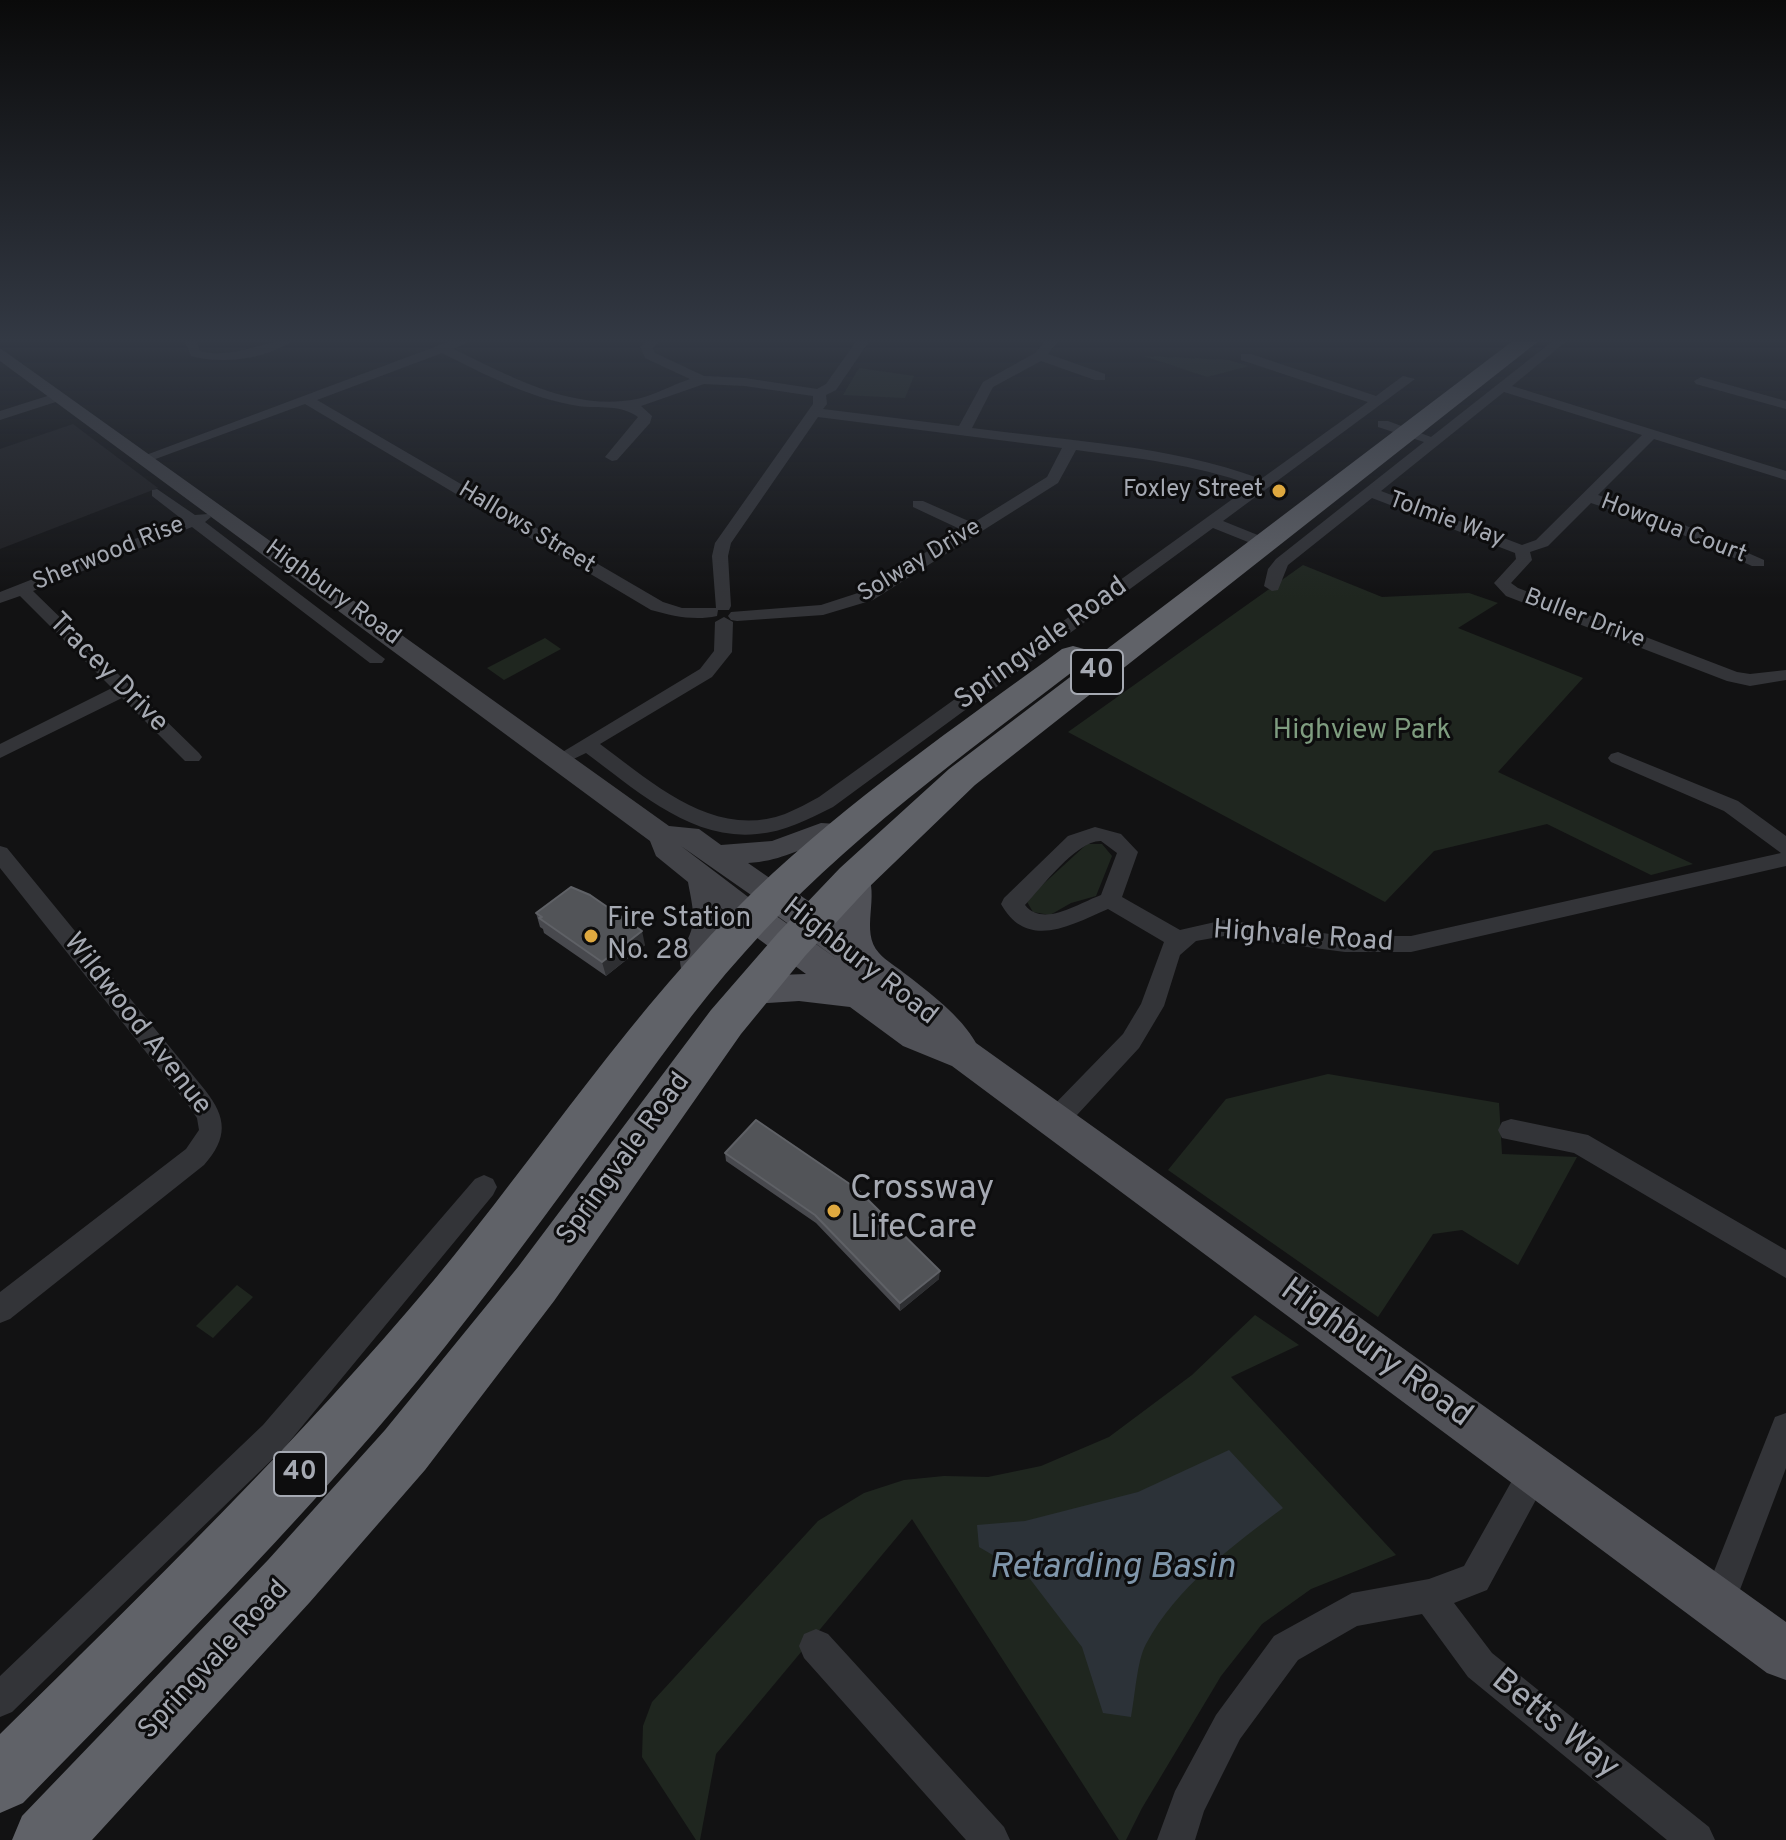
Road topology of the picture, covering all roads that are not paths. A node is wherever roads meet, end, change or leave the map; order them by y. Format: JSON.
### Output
{"nodes":[{"id":1,"x":101,"y":426,"type":"edge"},
{"id":2,"x":233,"y":426,"type":"edge"},
{"id":3,"x":352,"y":426,"type":"edge"},
{"id":4,"x":640,"y":426,"type":"edge"},
{"id":5,"x":805,"y":426,"type":"edge"},
{"id":6,"x":923,"y":426,"type":"edge"},
{"id":7,"x":966,"y":426,"type":"edge"},
{"id":8,"x":1376,"y":426,"type":"edge"},
{"id":9,"x":1380,"y":426,"type":"edge"},
{"id":10,"x":1403,"y":426,"type":"edge"},
{"id":11,"x":1453,"y":426,"type":"edge"},
{"id":12,"x":1625,"y":426,"type":"edge"},
{"id":13,"x":963,"y":431,"type":"junction"},
{"id":14,"x":1651,"y":434,"type":"junction"},
{"id":15,"x":1434,"y":441,"type":"junction"},
{"id":16,"x":1071,"y":445,"type":"junction"},
{"id":17,"x":612,"y":457,"type":"dead end"},
{"id":18,"x":145,"y":458,"type":"junction"},
{"id":19,"x":1786,"y":476,"type":"edge"},
{"id":20,"x":1262,"y":484,"type":"junction"},
{"id":21,"x":1370,"y":492,"type":"junction"},
{"id":22,"x":157,"y":493,"type":"dead end"},
{"id":23,"x":1589,"y":497,"type":"junction"},
{"id":24,"x":918,"y":504,"type":"dead end"},
{"id":25,"x":218,"y":511,"type":"junction"},
{"id":26,"x":193,"y":521,"type":"junction"},
{"id":27,"x":974,"y":530,"type":"junction"},
{"id":28,"x":1238,"y":532,"type":"junction"},
{"id":29,"x":1522,"y":550,"type":"junction"},
{"id":30,"x":1758,"y":563,"type":"dead end"},
{"id":31,"x":1272,"y":586,"type":"dead end"},
{"id":32,"x":23,"y":590,"type":"junction"},
{"id":33,"x":0,"y":598,"type":"edge"},
{"id":34,"x":724,"y":614,"type":"junction"},
{"id":35,"x":376,"y":659,"type":"dead end"},
{"id":36,"x":1786,"y":675,"type":"edge"},
{"id":37,"x":123,"y":690,"type":"junction"},
{"id":38,"x":587,"y":744,"type":"junction"},
{"id":39,"x":0,"y":752,"type":"edge"},
{"id":40,"x":192,"y":757,"type":"dead end"},
{"id":41,"x":1618,"y":758,"type":"dead end"},
{"id":42,"x":561,"y":759,"type":"junction"},
{"id":43,"x":844,"y":832,"type":"junction"},
{"id":44,"x":1786,"y":847,"type":"edge"},
{"id":45,"x":0,"y":853,"type":"edge"},
{"id":46,"x":1786,"y":859,"type":"edge"},
{"id":47,"x":709,"y":866,"type":"junction"},
{"id":48,"x":854,"y":878,"type":"junction"},
{"id":49,"x":1110,"y":900,"type":"junction"},
{"id":50,"x":763,"y":907,"type":"junction"},
{"id":51,"x":801,"y":934,"type":"junction"},
{"id":52,"x":1180,"y":941,"type":"junction"},
{"id":53,"x":699,"y":976,"type":"junction"},
{"id":54,"x":862,"y":978,"type":"junction"},
{"id":55,"x":752,"y":990,"type":"junction"},
{"id":56,"x":1055,"y":1121,"type":"junction"},
{"id":57,"x":1511,"y":1130,"type":"dead end"},
{"id":58,"x":484,"y":1187,"type":"dead end"},
{"id":59,"x":1786,"y":1265,"type":"edge"},
{"id":60,"x":0,"y":1309,"type":"edge"},
{"id":61,"x":1786,"y":1428,"type":"edge"},
{"id":62,"x":1534,"y":1472,"type":"junction"},
{"id":63,"x":1429,"y":1596,"type":"junction"},
{"id":64,"x":1718,"y":1604,"type":"junction"},
{"id":65,"x":816,"y":1646,"type":"dead end"},
{"id":66,"x":1786,"y":1654,"type":"edge"},
{"id":67,"x":0,"y":1700,"type":"edge"},
{"id":68,"x":0,"y":1780,"type":"edge"},
{"id":69,"x":46,"y":1840,"type":"edge"},
{"id":70,"x":991,"y":1840,"type":"edge"},
{"id":71,"x":1176,"y":1840,"type":"edge"},
{"id":72,"x":1696,"y":1840,"type":"edge"}],
"edges":[{"from":1,"to":18,"type":"main road","name":"Highbury Road"},
{"from":2,"to":18,"type":"street"},
{"from":3,"to":34,"type":"street","name":"Hallows Street"},
{"from":4,"to":17,"type":"street"},
{"from":5,"to":34,"type":"street"},
{"from":6,"to":13,"type":"street"},
{"from":7,"to":13,"type":"street"},
{"from":8,"to":20,"type":"street","name":"Springvale Road"},
{"from":9,"to":28,"type":"highway","name":"Springvale Road","number":"40"},
{"from":10,"to":15,"type":"street"},
{"from":11,"to":15,"type":"street"},
{"from":12,"to":14,"type":"street"},
{"from":13,"to":16,"type":"street"},
{"from":14,"to":19,"type":"street"},
{"from":14,"to":23,"type":"street","name":"Buller Drive"},
{"from":15,"to":21,"type":"street"},
{"from":16,"to":20,"type":"street"},
{"from":16,"to":27,"type":"street","name":"Solway Drive"},
{"from":18,"to":25,"type":"main road","name":"Highbury Road"},
{"from":20,"to":28,"type":"street","name":"Springvale Road"},
{"from":21,"to":29,"type":"street","name":"Tolmie Way"},
{"from":21,"to":31,"type":"street"},
{"from":22,"to":26,"type":"street"},
{"from":23,"to":29,"type":"street","name":"Buller Drive"},
{"from":23,"to":30,"type":"street","name":"Howqua Court"},
{"from":24,"to":27,"type":"street"},
{"from":25,"to":26,"type":"street","name":"Sherwood Rise"},
{"from":25,"to":42,"type":"main road","name":"Highbury Road"},
{"from":26,"to":32,"type":"street","name":"Sherwood Rise"},
{"from":26,"to":35,"type":"street"},
{"from":27,"to":34,"type":"street","name":"Solway Drive"},
{"from":28,"to":38,"type":"street","name":"Springvale Road"},
{"from":28,"to":43,"type":"highway","name":"Springvale Road","number":"40"},
{"from":28,"to":48,"type":"highway","name":"Springvale Road","number":"40"},
{"from":29,"to":36,"type":"street","name":"Buller Drive"},
{"from":32,"to":33,"type":"street","name":"Sherwood Rise"},
{"from":32,"to":37,"type":"street","name":"Tracey Drive"},
{"from":34,"to":38,"type":"street"},
{"from":37,"to":39,"type":"street"},
{"from":37,"to":40,"type":"street","name":"Tracey Drive"},
{"from":38,"to":42,"type":"street"},
{"from":41,"to":44,"type":"street"},
{"from":42,"to":47,"type":"main road","name":"Highbury Road"},
{"from":43,"to":47,"type":"main road"},
{"from":43,"to":50,"type":"highway","name":"Springvale Road","number":"40"},
{"from":45,"to":60,"type":"street","name":"Wildwood Avenue"},
{"from":46,"to":52,"type":"street","name":"Highvale Road"},
{"from":47,"to":50,"type":"main road","name":"Highbury Road"},
{"from":47,"to":53,"type":"main road"},
{"from":48,"to":51,"type":"highway","name":"Springvale Road","number":"40"},
{"from":48,"to":54,"type":"main road"},
{"from":49,"to":49,"type":"street"},
{"from":49,"to":52,"type":"street"},
{"from":50,"to":51,"type":"main road","name":"Highbury Road"},
{"from":50,"to":53,"type":"highway","name":"Springvale Road","number":"40"},
{"from":51,"to":54,"type":"main road","name":"Highbury Road"},
{"from":51,"to":55,"type":"highway","name":"Springvale Road","number":"40"},
{"from":52,"to":56,"type":"street","name":"Highvale Road"},
{"from":53,"to":68,"type":"highway","name":"Springvale Road","number":"40"},
{"from":54,"to":55,"type":"main road"},
{"from":54,"to":56,"type":"main road","name":"Highbury Road"},
{"from":55,"to":69,"type":"highway","name":"Springvale Road","number":"40"},
{"from":56,"to":62,"type":"main road","name":"Highbury Road"},
{"from":57,"to":59,"type":"street"},
{"from":58,"to":67,"type":"street"},
{"from":61,"to":64,"type":"street"},
{"from":62,"to":63,"type":"street"},
{"from":62,"to":64,"type":"main road","name":"Highbury Road"},
{"from":63,"to":71,"type":"street"},
{"from":63,"to":72,"type":"street","name":"Betts Way"},
{"from":64,"to":66,"type":"main road","name":"Highbury Road"},
{"from":65,"to":70,"type":"street"}]}
